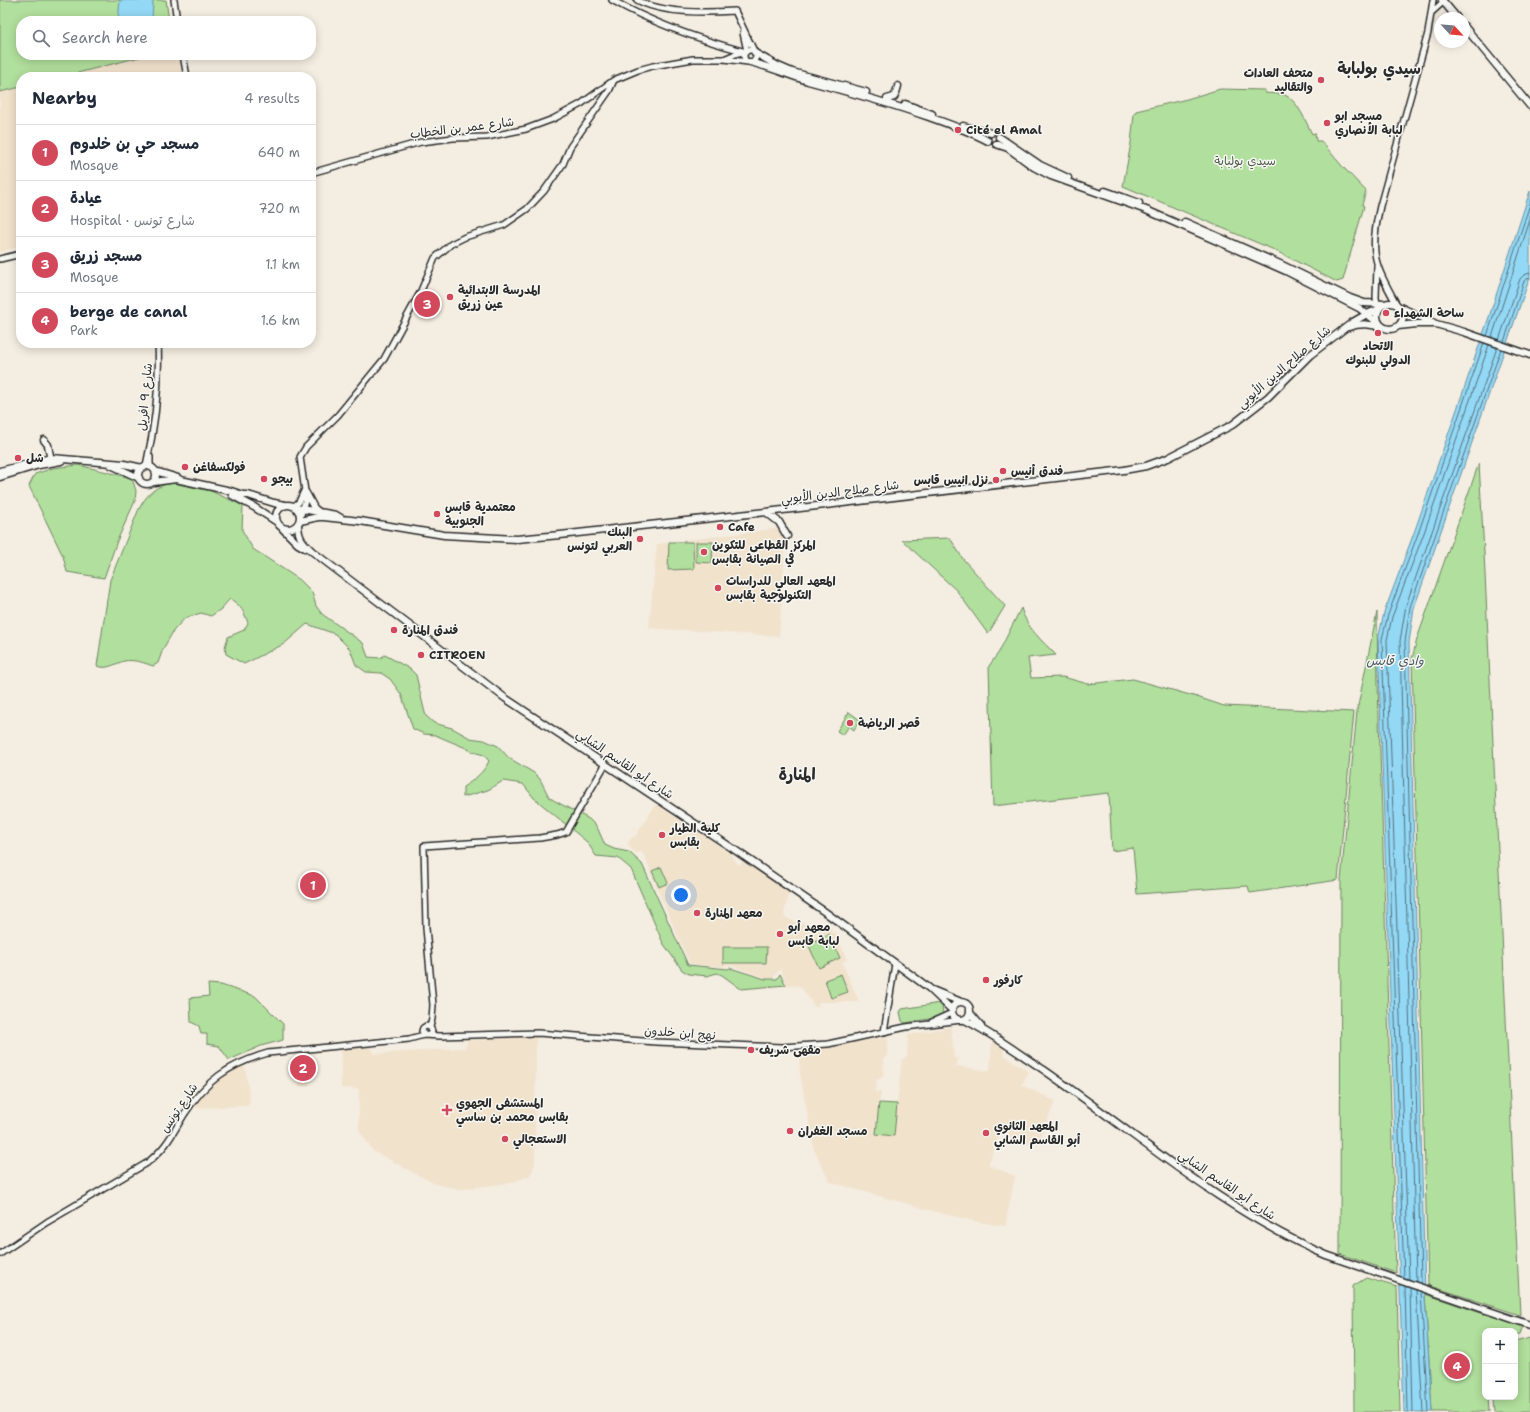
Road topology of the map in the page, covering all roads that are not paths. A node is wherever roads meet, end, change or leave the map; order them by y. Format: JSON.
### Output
{"nodes":[{"id":1,"x":174,"y":0,"type":"edge"},
{"id":2,"x":612,"y":0,"type":"edge"},
{"id":3,"x":637,"y":0,"type":"edge"},
{"id":4,"x":1433,"y":0,"type":"edge"},
{"id":5,"x":1443,"y":1,"type":"edge"},
{"id":6,"x":1432,"y":12,"type":"junction"},
{"id":7,"x":1452,"y":12,"type":"edge"},
{"id":8,"x":177,"y":16,"type":"edge"},
{"id":9,"x":743,"y":30,"type":"junction"},
{"id":10,"x":1470,"y":33,"type":"edge"},
{"id":11,"x":746,"y":52,"type":"junction"},
{"id":12,"x":754,"y":52,"type":"junction"},
{"id":13,"x":724,"y":59,"type":"junction"},
{"id":14,"x":184,"y":60,"type":"edge"},
{"id":15,"x":749,"y":62,"type":"junction"},
{"id":16,"x":186,"y":72,"type":"edge"},
{"id":17,"x":614,"y":80,"type":"junction"},
{"id":18,"x":898,"y":86,"type":"dead end"},
{"id":19,"x":887,"y":99,"type":"junction"},
{"id":20,"x":1530,"y":106,"type":"edge"},
{"id":21,"x":991,"y":133,"type":"junction"},
{"id":22,"x":999,"y":137,"type":"junction"},
{"id":23,"x":988,"y":141,"type":"junction"},
{"id":24,"x":996,"y":144,"type":"junction"},
{"id":25,"x":316,"y":173,"type":"edge"},
{"id":26,"x":16,"y":255,"type":"edge"},
{"id":27,"x":0,"y":260,"type":"edge"},
{"id":28,"x":1377,"y":265,"type":"junction"},
{"id":29,"x":1380,"y":306,"type":"junction"},
{"id":30,"x":1399,"y":306,"type":"junction"},
{"id":31,"x":1367,"y":314,"type":"junction"},
{"id":32,"x":1436,"y":324,"type":"junction"},
{"id":33,"x":1398,"y":326,"type":"junction"},
{"id":34,"x":1384,"y":327,"type":"junction"},
{"id":35,"x":1344,"y":329,"type":"junction"},
{"id":36,"x":158,"y":348,"type":"edge"},
{"id":37,"x":1530,"y":355,"type":"edge"},
{"id":38,"x":51,"y":460,"type":"junction"},
{"id":39,"x":103,"y":462,"type":"junction"},
{"id":40,"x":148,"y":468,"type":"junction"},
{"id":41,"x":0,"y":471,"type":"edge"},
{"id":42,"x":0,"y":477,"type":"edge"},
{"id":43,"x":139,"y":478,"type":"junction"},
{"id":44,"x":183,"y":481,"type":"junction"},
{"id":45,"x":154,"y":482,"type":"junction"},
{"id":46,"x":304,"y":484,"type":"junction"},
{"id":47,"x":219,"y":489,"type":"junction"},
{"id":48,"x":306,"y":493,"type":"junction"},
{"id":49,"x":243,"y":496,"type":"junction"},
{"id":50,"x":285,"y":505,"type":"junction"},
{"id":51,"x":254,"y":507,"type":"junction"},
{"id":52,"x":295,"y":507,"type":"junction"},
{"id":53,"x":304,"y":510,"type":"junction"},
{"id":54,"x":319,"y":512,"type":"junction"},
{"id":55,"x":766,"y":512,"type":"junction"},
{"id":56,"x":343,"y":519,"type":"junction"},
{"id":57,"x":299,"y":521,"type":"junction"},
{"id":58,"x":277,"y":522,"type":"junction"},
{"id":59,"x":283,"y":528,"type":"junction"},
{"id":60,"x":786,"y":536,"type":"dead end"},
{"id":61,"x":313,"y":552,"type":"junction"},
{"id":62,"x":605,"y":764,"type":"junction"},
{"id":63,"x":896,"y":964,"type":"junction"},
{"id":64,"x":929,"y":988,"type":"junction"},
{"id":65,"x":961,"y":1002,"type":"junction"},
{"id":66,"x":952,"y":1012,"type":"junction"},
{"id":67,"x":970,"y":1013,"type":"junction"},
{"id":68,"x":963,"y":1020,"type":"junction"},
{"id":69,"x":927,"y":1024,"type":"junction"},
{"id":70,"x":430,"y":1027,"type":"junction"},
{"id":71,"x":984,"y":1029,"type":"junction"},
{"id":72,"x":884,"y":1032,"type":"junction"},
{"id":73,"x":424,"y":1034,"type":"junction"},
{"id":74,"x":430,"y":1034,"type":"junction"},
{"id":75,"x":0,"y":1254,"type":"edge"},
{"id":76,"x":1530,"y":1325,"type":"edge"}],
"edges":[{"from":1,"to":8,"type":"street"},
{"from":2,"to":11,"type":"street"},
{"from":3,"to":9,"type":"street"},
{"from":4,"to":6,"type":"street"},
{"from":5,"to":6,"type":"street"},
{"from":5,"to":7,"type":"main road"},
{"from":6,"to":28,"type":"street"},
{"from":9,"to":11,"type":"street"},
{"from":9,"to":12,"type":"street"},
{"from":10,"to":20,"type":"main road"},
{"from":11,"to":12,"type":"street"},
{"from":11,"to":13,"type":"street"},
{"from":11,"to":15,"type":"street"},
{"from":12,"to":15,"type":"street"},
{"from":12,"to":19,"type":"main road"},
{"from":13,"to":15,"type":"street"},
{"from":13,"to":17,"type":"street","name":"شارع عمر بن الخطاب"},
{"from":14,"to":16,"type":"street"},
{"from":15,"to":23,"type":"main road"},
{"from":17,"to":25,"type":"street","name":"شارع عمر بن الخطاب"},
{"from":17,"to":46,"type":"street"},
{"from":18,"to":19,"type":"main road"},
{"from":19,"to":21,"type":"main road"},
{"from":21,"to":22,"type":"main road"},
{"from":21,"to":23,"type":"main road"},
{"from":22,"to":24,"type":"main road"},
{"from":22,"to":29,"type":"main road"},
{"from":23,"to":24,"type":"main road"},
{"from":24,"to":31,"type":"main road"},
{"from":26,"to":27,"type":"street"},
{"from":28,"to":29,"type":"street"},
{"from":28,"to":30,"type":"street"},
{"from":29,"to":30,"type":"main road"},
{"from":29,"to":31,"type":"main road","name":"شارع صلاح الدين الأيوبي"},
{"from":29,"to":34,"type":"main road"},
{"from":30,"to":32,"type":"main road"},
{"from":30,"to":33,"type":"main road"},
{"from":31,"to":34,"type":"main road"},
{"from":31,"to":35,"type":"main road","name":"شارع صلاح الدين الأيوبي"},
{"from":32,"to":33,"type":"main road"},
{"from":32,"to":37,"type":"main road"},
{"from":33,"to":34,"type":"main road"},
{"from":34,"to":35,"type":"main road","name":"شارع صلاح الدين الأيوبي"},
{"from":35,"to":55,"type":"main road","name":"شارع صلاح الدين الأيوبي"},
{"from":36,"to":40,"type":"street","name":"شارع 9 افريل"},
{"from":38,"to":39,"type":"main road"},
{"from":38,"to":41,"type":"main road"},
{"from":38,"to":42,"type":"main road"},
{"from":39,"to":40,"type":"main road"},
{"from":39,"to":43,"type":"main road"},
{"from":40,"to":43,"type":"main road"},
{"from":40,"to":44,"type":"main road"},
{"from":40,"to":45,"type":"main road"},
{"from":43,"to":45,"type":"main road"},
{"from":44,"to":45,"type":"main road"},
{"from":44,"to":47,"type":"main road"},
{"from":46,"to":48,"type":"street"},
{"from":46,"to":52,"type":"street"},
{"from":47,"to":49,"type":"main road"},
{"from":47,"to":51,"type":"main road"},
{"from":48,"to":53,"type":"street"},
{"from":48,"to":54,"type":"main road"},
{"from":49,"to":50,"type":"main road"},
{"from":49,"to":51,"type":"main road"},
{"from":50,"to":52,"type":"main road"},
{"from":50,"to":58,"type":"main road"},
{"from":51,"to":58,"type":"main road"},
{"from":52,"to":53,"type":"main road","name":"شارع صلاح الدين الأيوبي"},
{"from":52,"to":57,"type":"main road"},
{"from":53,"to":54,"type":"main road","name":"شارع صلاح الدين الأيوبي"},
{"from":53,"to":57,"type":"street"},
{"from":54,"to":56,"type":"main road","name":"شارع صلاح الدين الأيوبي"},
{"from":55,"to":56,"type":"main road","name":"شارع صلاح الدين الأيوبي"},
{"from":55,"to":60,"type":"main road"},
{"from":56,"to":57,"type":"main road","name":"شارع صلاح الدين الأيوبي"},
{"from":57,"to":59,"type":"main road"},
{"from":57,"to":61,"type":"main road","name":"شارع أبو القاسم الشابي"},
{"from":58,"to":59,"type":"main road"},
{"from":59,"to":61,"type":"main road","name":"شارع أبو القاسم الشابي"},
{"from":61,"to":62,"type":"main road","name":"شارع أبو القاسم الشابي"},
{"from":62,"to":63,"type":"main road","name":"شارع أبو القاسم الشابي"},
{"from":62,"to":70,"type":"street"},
{"from":63,"to":64,"type":"main road","name":"شارع أبو القاسم الشابي"},
{"from":63,"to":72,"type":"street"},
{"from":64,"to":65,"type":"main road","name":"شارع أبو القاسم الشابي"},
{"from":64,"to":66,"type":"main road","name":"شارع أبو القاسم الشابي"},
{"from":65,"to":66,"type":"main road"},
{"from":65,"to":67,"type":"main road"},
{"from":66,"to":68,"type":"main road"},
{"from":66,"to":69,"type":"street"},
{"from":67,"to":68,"type":"main road"},
{"from":67,"to":71,"type":"main road","name":"شارع أبو القاسم الشابي"},
{"from":68,"to":69,"type":"street"},
{"from":68,"to":71,"type":"main road","name":"شارع أبو القاسم الشابي"},
{"from":69,"to":72,"type":"street","name":"نهج ابن خلدون"},
{"from":70,"to":73,"type":"street"},
{"from":70,"to":74,"type":"street"},
{"from":71,"to":76,"type":"main road","name":"شارع أبو القاسم الشابي"},
{"from":72,"to":74,"type":"street","name":"نهج ابن خلدون"},
{"from":73,"to":74,"type":"street"},
{"from":73,"to":75,"type":"street","name":"شارع تونس"}]}
